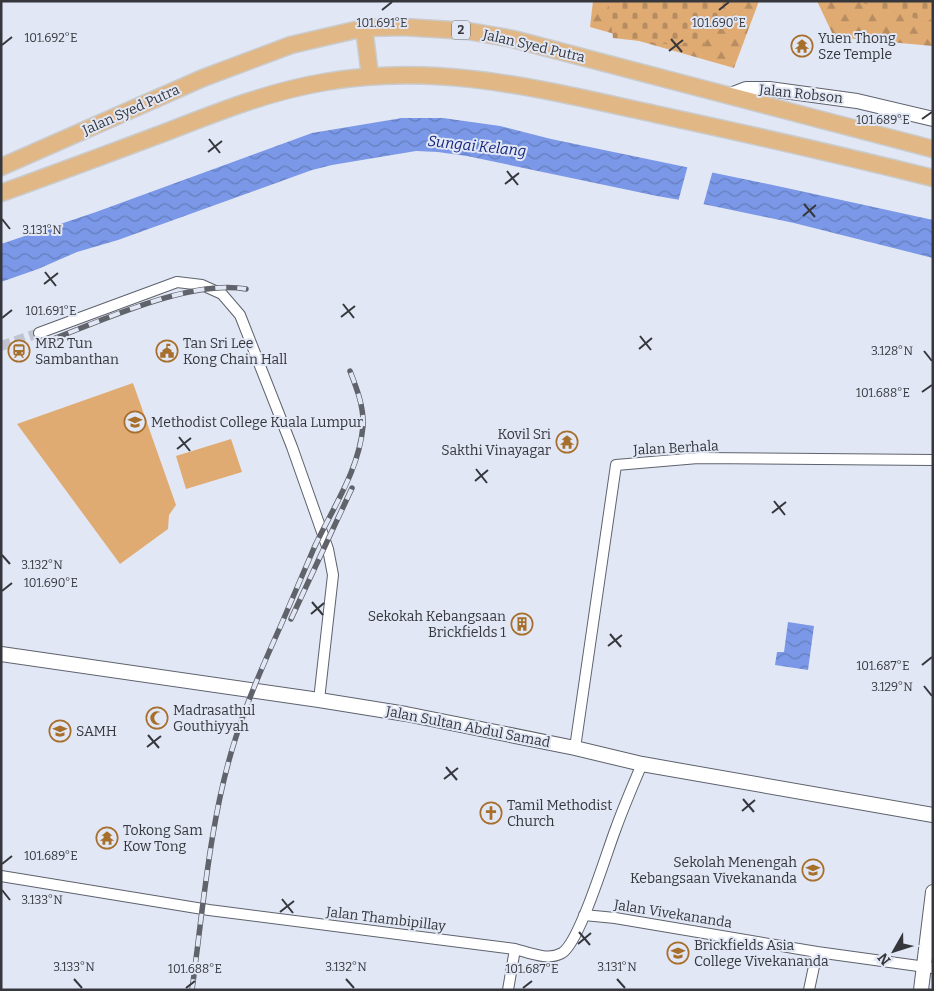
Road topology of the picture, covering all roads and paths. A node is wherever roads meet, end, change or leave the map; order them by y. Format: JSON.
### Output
{"nodes":[{"id":1,"x":364,"y":28,"type":"junction"},
{"id":2,"x":370,"y":76,"type":"junction"},
{"id":3,"x":728,"y":96,"type":"junction"},
{"id":4,"x":933,"y":119,"type":"edge"},
{"id":5,"x":933,"y":149,"type":"edge"},
{"id":6,"x":1,"y":166,"type":"edge"},
{"id":7,"x":933,"y":178,"type":"edge"},
{"id":8,"x":1,"y":193,"type":"edge"},
{"id":9,"x":39,"y":333,"type":"tunnel mouth"},
{"id":10,"x":933,"y":460,"type":"edge"},
{"id":11,"x":1,"y":654,"type":"edge"},
{"id":12,"x":319,"y":700,"type":"junction"},
{"id":13,"x":576,"y":748,"type":"junction"},
{"id":14,"x":642,"y":764,"type":"junction"},
{"id":15,"x":933,"y":815,"type":"edge"},
{"id":16,"x":1,"y":876,"type":"edge"},
{"id":17,"x":933,"y":892,"type":"edge"},
{"id":18,"x":584,"y":915,"type":"junction"},
{"id":19,"x":514,"y":949,"type":"junction"},
{"id":20,"x":817,"y":952,"type":"junction"},
{"id":21,"x":928,"y":967,"type":"edge"},
{"id":22,"x":508,"y":990,"type":"edge"},
{"id":23,"x":809,"y":990,"type":"edge"},
{"id":24,"x":920,"y":990,"type":"edge"}],
"edges":[{"from":1,"to":2,"type":"main road"},
{"from":1,"to":3,"type":"main road","name":"Jalan Syed Putra","number":"2"},
{"from":1,"to":6,"type":"main road","name":"Jalan Syed Putra","number":"2"},
{"from":2,"to":7,"type":"main road"},
{"from":2,"to":8,"type":"main road"},
{"from":3,"to":4,"type":"main road","name":"Jalan Robson"},
{"from":3,"to":5,"type":"main road","name":"Jalan Syed Putra","number":"2"},
{"from":9,"to":12,"type":"street"},
{"from":10,"to":13,"type":"street","name":"Jalan Berhala"},
{"from":11,"to":12,"type":"main road","name":"Jalan Sultan Abdul Samad"},
{"from":12,"to":13,"type":"main road","name":"Jalan Sultan Abdul Samad"},
{"from":13,"to":14,"type":"main road","name":"Jalan Sultan Abdul Samad"},
{"from":14,"to":15,"type":"main road","name":"Jalan Sultan Abdul Samad"},
{"from":14,"to":18,"type":"street","name":"Jalan Thambipillay"},
{"from":16,"to":19,"type":"street","name":"Jalan Thambipillay"},
{"from":17,"to":21,"type":"main road"},
{"from":18,"to":19,"type":"street","name":"Jalan Thambipillay"},
{"from":18,"to":20,"type":"street","name":"Jalan Vivekananda"},
{"from":19,"to":22,"type":"street"},
{"from":20,"to":21,"type":"street","name":"Jalan Vivekananda"},
{"from":20,"to":23,"type":"street"},
{"from":21,"to":24,"type":"main road"}]}
